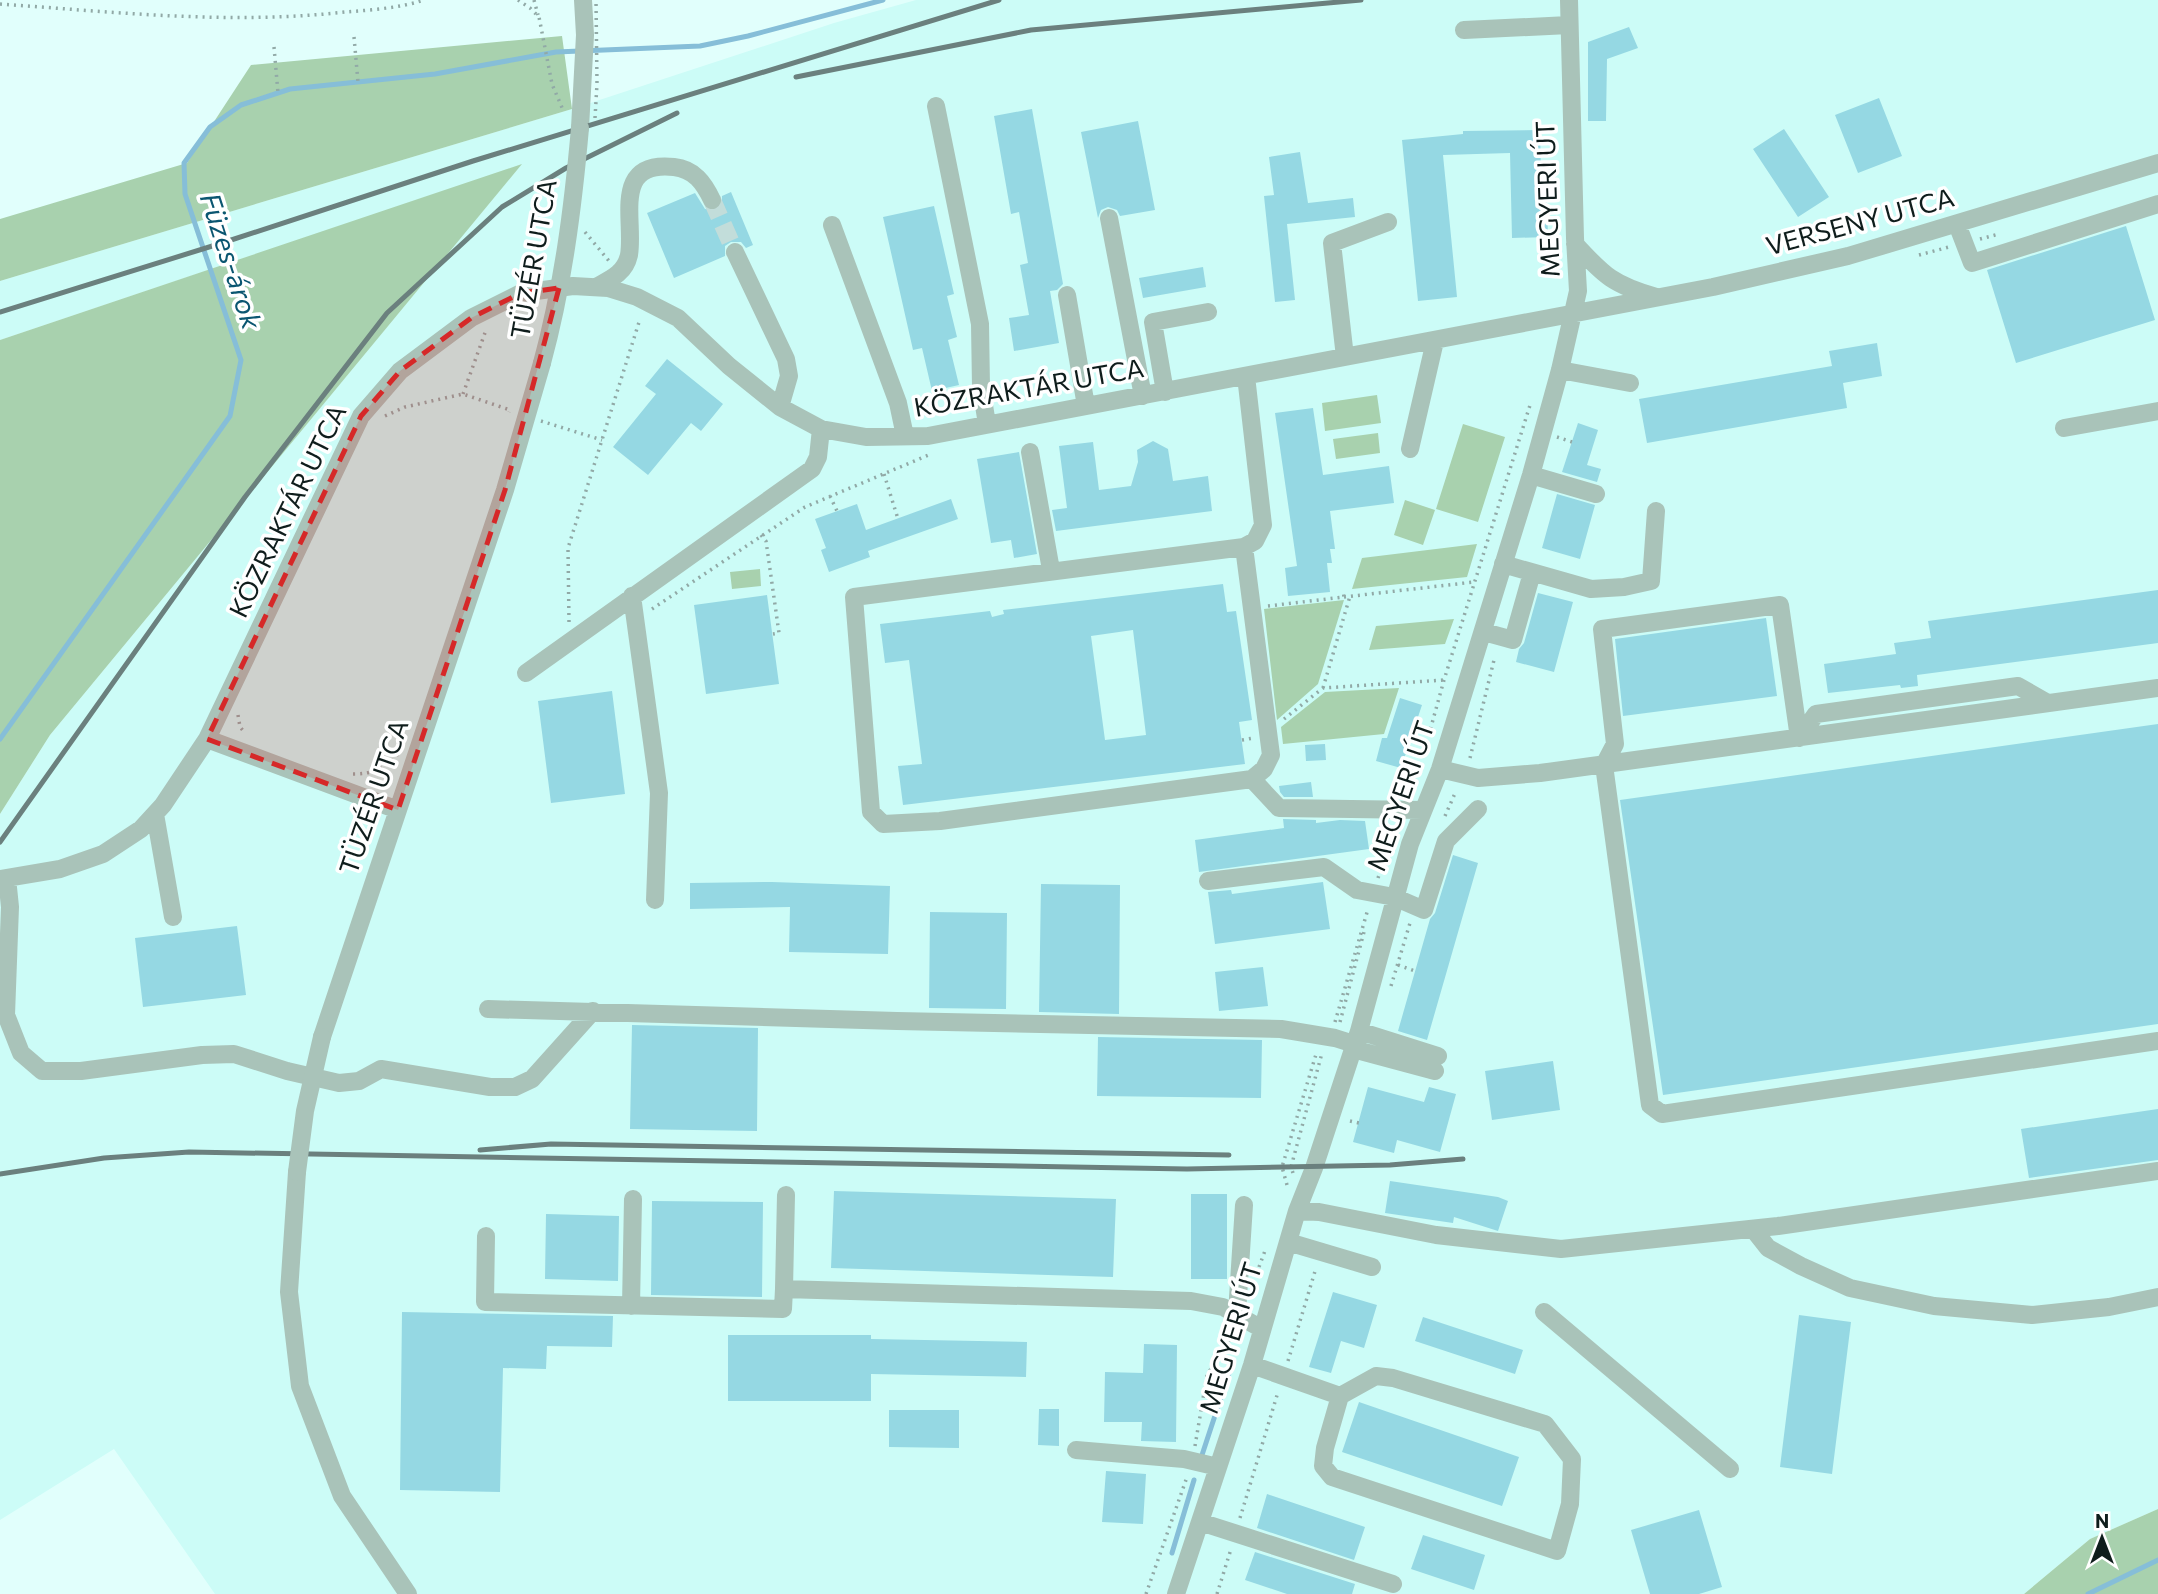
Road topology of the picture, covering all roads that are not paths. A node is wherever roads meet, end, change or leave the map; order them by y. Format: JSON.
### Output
{"nodes":[{"id":1,"x":583,"y":0,"type":"edge"},
{"id":2,"x":1569,"y":0,"type":"edge"},
{"id":3,"x":1569,"y":25,"type":"junction"},
{"id":4,"x":1464,"y":30,"type":"dead end"},
{"id":5,"x":936,"y":106,"type":"dead end"},
{"id":6,"x":2158,"y":163,"type":"edge"},
{"id":7,"x":712,"y":200,"type":"tunnel mouth"},
{"id":8,"x":2158,"y":204,"type":"edge"},
{"id":9,"x":1110,"y":218,"type":"dead end"},
{"id":10,"x":1388,"y":222,"type":"dead end"},
{"id":11,"x":1957,"y":223,"type":"junction"},
{"id":12,"x":832,"y":225,"type":"dead end"},
{"id":13,"x":1575,"y":244,"type":"junction"},
{"id":14,"x":735,"y":252,"type":"tunnel mouth"},
{"id":15,"x":629,"y":256,"type":"junction"},
{"id":16,"x":596,"y":288,"type":"junction"},
{"id":17,"x":1067,"y":295,"type":"dead end"},
{"id":18,"x":1660,"y":298,"type":"junction"},
{"id":19,"x":641,"y":299,"type":"junction"},
{"id":20,"x":1208,"y":312,"type":"dead end"},
{"id":21,"x":1571,"y":316,"type":"junction"},
{"id":22,"x":1435,"y":341,"type":"junction"},
{"id":23,"x":1345,"y":358,"type":"junction"},
{"id":24,"x":1560,"y":370,"type":"junction"},
{"id":25,"x":1246,"y":376,"type":"junction"},
{"id":26,"x":1630,"y":383,"type":"dead end"},
{"id":27,"x":1165,"y":391,"type":"junction"},
{"id":28,"x":1143,"y":396,"type":"junction"},
{"id":29,"x":1086,"y":405,"type":"junction"},
{"id":30,"x":780,"y":407,"type":"junction"},
{"id":31,"x":2158,"y":411,"type":"edge"},
{"id":32,"x":987,"y":424,"type":"junction"},
{"id":33,"x":2064,"y":428,"type":"dead end"},
{"id":34,"x":821,"y":429,"type":"junction"},
{"id":35,"x":905,"y":436,"type":"junction"},
{"id":36,"x":1410,"y":449,"type":"dead end"},
{"id":37,"x":1030,"y":452,"type":"dead end"},
{"id":38,"x":1531,"y":475,"type":"junction"},
{"id":39,"x":1596,"y":494,"type":"dead end"},
{"id":40,"x":1656,"y":510,"type":"dead end"},
{"id":41,"x":1244,"y":547,"type":"junction"},
{"id":42,"x":1503,"y":564,"type":"junction"},
{"id":43,"x":1051,"y":570,"type":"junction"},
{"id":44,"x":1532,"y":573,"type":"junction"},
{"id":45,"x":632,"y":596,"type":"junction"},
{"id":46,"x":1484,"y":632,"type":"junction"},
{"id":47,"x":526,"y":673,"type":"dead end"},
{"id":48,"x":2158,"y":688,"type":"edge"},
{"id":49,"x":1799,"y":738,"type":"junction"},
{"id":50,"x":207,"y":739,"type":"junction"},
{"id":51,"x":1604,"y":765,"type":"junction"},
{"id":52,"x":1440,"y":769,"type":"junction"},
{"id":53,"x":1252,"y":779,"type":"junction"},
{"id":54,"x":1478,"y":809,"type":"dead end"},
{"id":55,"x":398,"y":810,"type":"junction"},
{"id":56,"x":1423,"y":810,"type":"junction"},
{"id":57,"x":155,"y":814,"type":"junction"},
{"id":58,"x":4,"y":879,"type":"edge"},
{"id":59,"x":1208,"y":881,"type":"dead end"},
{"id":60,"x":1394,"y":897,"type":"junction"},
{"id":61,"x":655,"y":900,"type":"dead end"},
{"id":62,"x":173,"y":917,"type":"dead end"},
{"id":63,"x":488,"y":1009,"type":"dead end"},
{"id":64,"x":593,"y":1011,"type":"junction"},
{"id":65,"x":1355,"y":1041,"type":"junction"},
{"id":66,"x":2158,"y":1041,"type":"edge"},
{"id":67,"x":1437,"y":1064,"type":"dead end"},
{"id":68,"x":2158,"y":1171,"type":"edge"},
{"id":69,"x":786,"y":1195,"type":"dead end"},
{"id":70,"x":633,"y":1199,"type":"dead end"},
{"id":71,"x":1244,"y":1205,"type":"dead end"},
{"id":72,"x":1297,"y":1211,"type":"junction"},
{"id":73,"x":1753,"y":1229,"type":"junction"},
{"id":74,"x":486,"y":1236,"type":"dead end"},
{"id":75,"x":1289,"y":1242,"type":"junction"},
{"id":76,"x":1372,"y":1267,"type":"dead end"},
{"id":77,"x":784,"y":1290,"type":"junction"},
{"id":78,"x":2156,"y":1303,"type":"edge"},
{"id":79,"x":631,"y":1306,"type":"junction"},
{"id":80,"x":1544,"y":1312,"type":"dead end"},
{"id":81,"x":1237,"y":1313,"type":"junction"},
{"id":82,"x":1262,"y":1329,"type":"junction"},
{"id":83,"x":1252,"y":1365,"type":"junction"},
{"id":84,"x":1340,"y":1396,"type":"junction"},
{"id":85,"x":1076,"y":1450,"type":"dead end"},
{"id":86,"x":1218,"y":1467,"type":"junction"},
{"id":87,"x":1730,"y":1469,"type":"dead end"},
{"id":88,"x":1200,"y":1522,"type":"junction"},
{"id":89,"x":1393,"y":1584,"type":"dead end"},
{"id":90,"x":408,"y":1594,"type":"edge"},
{"id":91,"x":1176,"y":1594,"type":"edge"}],
"edges":[{"from":1,"to":55,"type":"street","name":"TÜZÉR UTCA","bridge":true},
{"from":2,"to":3,"type":"street","name":"MEGYERI ÚT"},
{"from":3,"to":4,"type":"street"},
{"from":3,"to":13,"type":"street","name":"MEGYERI ÚT"},
{"from":5,"to":32,"type":"street"},
{"from":6,"to":11,"type":"street","name":"VERSENY UTCA"},
{"from":7,"to":15,"type":"street"},
{"from":8,"to":11,"type":"street"},
{"from":9,"to":28,"type":"street"},
{"from":10,"to":23,"type":"street"},
{"from":11,"to":18,"type":"street","name":"VERSENY UTCA"},
{"from":12,"to":35,"type":"street"},
{"from":13,"to":18,"type":"street"},
{"from":13,"to":21,"type":"street","name":"MEGYERI ÚT"},
{"from":14,"to":30,"type":"street"},
{"from":15,"to":16,"type":"street"},
{"from":15,"to":19,"type":"street"},
{"from":16,"to":19,"type":"street","name":"KÖZRAKTÁR UTCA"},
{"from":16,"to":50,"type":"street","name":"KÖZRAKTÁR UTCA"},
{"from":17,"to":29,"type":"street"},
{"from":18,"to":21,"type":"street","name":"VERSENY UTCA"},
{"from":19,"to":30,"type":"street","name":"KÖZRAKTÁR UTCA"},
{"from":20,"to":27,"type":"street"},
{"from":21,"to":22,"type":"street","name":"KÖZRAKTÁR UTCA"},
{"from":21,"to":24,"type":"street","name":"MEGYERI ÚT"},
{"from":22,"to":23,"type":"street","name":"KÖZRAKTÁR UTCA"},
{"from":22,"to":36,"type":"street"},
{"from":23,"to":25,"type":"street","name":"KÖZRAKTÁR UTCA"},
{"from":24,"to":26,"type":"street"},
{"from":24,"to":38,"type":"street","name":"MEGYERI ÚT"},
{"from":25,"to":27,"type":"street","name":"KÖZRAKTÁR UTCA"},
{"from":25,"to":41,"type":"street"},
{"from":27,"to":28,"type":"street","name":"KÖZRAKTÁR UTCA"},
{"from":28,"to":29,"type":"street","name":"KÖZRAKTÁR UTCA"},
{"from":29,"to":32,"type":"street","name":"KÖZRAKTÁR UTCA"},
{"from":30,"to":34,"type":"street","name":"KÖZRAKTÁR UTCA"},
{"from":31,"to":33,"type":"street"},
{"from":32,"to":35,"type":"street","name":"KÖZRAKTÁR UTCA"},
{"from":34,"to":35,"type":"street","name":"KÖZRAKTÁR UTCA"},
{"from":34,"to":45,"type":"street"},
{"from":37,"to":43,"type":"street"},
{"from":38,"to":39,"type":"street"},
{"from":38,"to":42,"type":"street","name":"MEGYERI ÚT"},
{"from":40,"to":44,"type":"street"},
{"from":41,"to":43,"type":"street"},
{"from":41,"to":53,"type":"street"},
{"from":42,"to":44,"type":"street"},
{"from":42,"to":46,"type":"street","name":"MEGYERI ÚT"},
{"from":43,"to":53,"type":"street"},
{"from":44,"to":46,"type":"street"},
{"from":45,"to":47,"type":"street"},
{"from":45,"to":61,"type":"street"},
{"from":46,"to":52,"type":"street","name":"MEGYERI ÚT"},
{"from":48,"to":49,"type":"street"},
{"from":49,"to":51,"type":"street"},
{"from":49,"to":51,"type":"street"},
{"from":50,"to":55,"type":"street"},
{"from":50,"to":57,"type":"street","name":"KÖZRAKTÁR UTCA"},
{"from":51,"to":52,"type":"street"},
{"from":51,"to":66,"type":"street"},
{"from":52,"to":56,"type":"street","name":"MEGYERI ÚT"},
{"from":53,"to":56,"type":"street"},
{"from":54,"to":60,"type":"street"},
{"from":55,"to":90,"type":"street","name":"TÜZÉR UTCA","bridge":true},
{"from":56,"to":60,"type":"street","name":"MEGYERI ÚT"},
{"from":57,"to":58,"type":"street","name":"KÖZRAKTÁR UTCA"},
{"from":57,"to":62,"type":"street"},
{"from":58,"to":64,"type":"street"},
{"from":59,"to":60,"type":"street"},
{"from":60,"to":65,"type":"street","name":"MEGYERI ÚT"},
{"from":63,"to":64,"type":"street"},
{"from":64,"to":65,"type":"street"},
{"from":65,"to":67,"type":"street"},
{"from":65,"to":72,"type":"street","name":"MEGYERI ÚT"},
{"from":68,"to":73,"type":"street"},
{"from":69,"to":77,"type":"street"},
{"from":70,"to":79,"type":"street"},
{"from":71,"to":81,"type":"street"},
{"from":72,"to":73,"type":"street"},
{"from":72,"to":75,"type":"street","name":"MEGYERI ÚT"},
{"from":73,"to":78,"type":"street"},
{"from":74,"to":79,"type":"street"},
{"from":75,"to":76,"type":"street"},
{"from":75,"to":82,"type":"street","name":"MEGYERI ÚT"},
{"from":77,"to":79,"type":"street"},
{"from":77,"to":81,"type":"street"},
{"from":80,"to":87,"type":"street"},
{"from":81,"to":82,"type":"street"},
{"from":82,"to":83,"type":"street","name":"MEGYERI ÚT"},
{"from":83,"to":84,"type":"street"},
{"from":83,"to":86,"type":"street","name":"MEGYERI ÚT"},
{"from":84,"to":84,"type":"street"},
{"from":85,"to":86,"type":"street"},
{"from":86,"to":88,"type":"street","name":"MEGYERI ÚT"},
{"from":88,"to":89,"type":"street"},
{"from":88,"to":91,"type":"street","name":"MEGYERI ÚT"}]}
